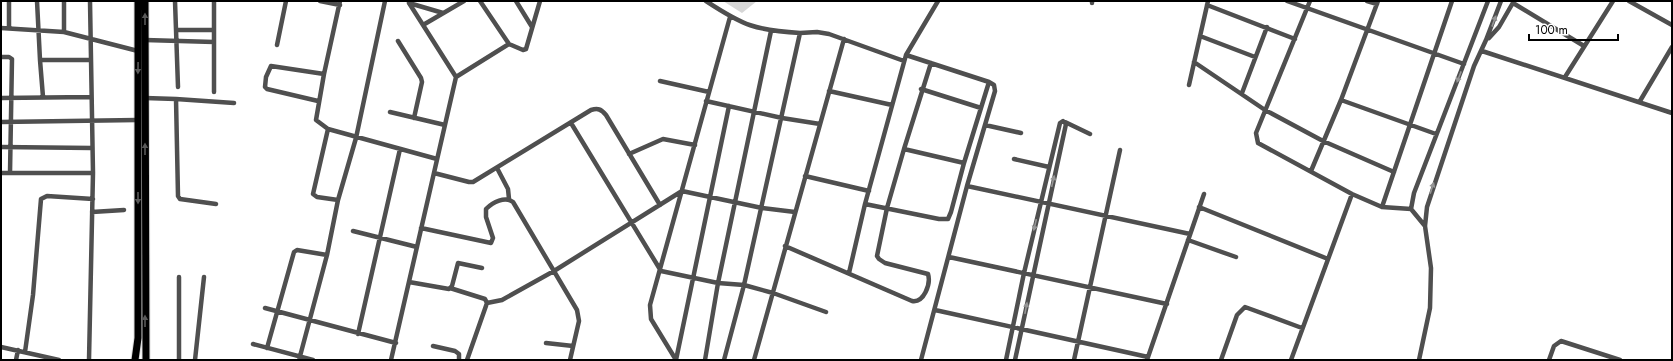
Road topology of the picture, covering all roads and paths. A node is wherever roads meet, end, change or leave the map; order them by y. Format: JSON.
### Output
{"nodes":[{"id":1,"x":9,"y":1,"type":"edge"},
{"id":2,"x":37,"y":1,"type":"edge"},
{"id":3,"x":64,"y":1,"type":"edge"},
{"id":4,"x":90,"y":1,"type":"edge"},
{"id":5,"x":138,"y":1,"type":"edge"},
{"id":6,"x":146,"y":1,"type":"edge"},
{"id":7,"x":175,"y":1,"type":"edge"},
{"id":8,"x":214,"y":1,"type":"edge"},
{"id":9,"x":286,"y":1,"type":"edge"},
{"id":10,"x":320,"y":1,"type":"edge"},
{"id":11,"x":385,"y":1,"type":"edge"},
{"id":12,"x":464,"y":1,"type":"edge"},
{"id":13,"x":480,"y":1,"type":"edge"},
{"id":14,"x":516,"y":1,"type":"edge"},
{"id":15,"x":540,"y":1,"type":"edge"},
{"id":16,"x":706,"y":1,"type":"edge"},
{"id":17,"x":938,"y":1,"type":"edge"},
{"id":18,"x":1287,"y":1,"type":"edge"},
{"id":19,"x":1310,"y":1,"type":"edge"},
{"id":20,"x":1367,"y":1,"type":"edge"},
{"id":21,"x":1452,"y":1,"type":"edge"},
{"id":22,"x":1488,"y":1,"type":"edge"},
{"id":23,"x":1501,"y":1,"type":"edge"},
{"id":24,"x":1613,"y":1,"type":"edge"},
{"id":25,"x":1628,"y":1,"type":"edge"},
{"id":26,"x":409,"y":2,"type":"edge"},
{"id":27,"x":1514,"y":2,"type":"edge"},
{"id":28,"x":340,"y":3,"type":"edge"},
{"id":29,"x":1208,"y":3,"type":"edge"},
{"id":30,"x":1377,"y":3,"type":"edge"},
{"id":31,"x":1308,"y":8,"type":"junction"},
{"id":32,"x":442,"y":13,"type":"junction"},
{"id":33,"x":730,"y":17,"type":"junction"},
{"id":34,"x":423,"y":25,"type":"junction"},
{"id":35,"x":1672,"y":25,"type":"edge"},
{"id":36,"x":532,"y":27,"type":"junction"},
{"id":37,"x":1267,"y":27,"type":"junction"},
{"id":38,"x":1,"y":28,"type":"edge"},
{"id":39,"x":9,"y":28,"type":"junction"},
{"id":40,"x":1366,"y":28,"type":"junction"},
{"id":41,"x":39,"y":30,"type":"junction"},
{"id":42,"x":176,"y":30,"type":"junction"},
{"id":43,"x":214,"y":30,"type":"junction"},
{"id":44,"x":771,"y":31,"type":"junction"},
{"id":45,"x":64,"y":32,"type":"junction"},
{"id":46,"x":800,"y":33,"type":"junction"},
{"id":47,"x":1200,"y":36,"type":"junction"},
{"id":48,"x":90,"y":39,"type":"junction"},
{"id":49,"x":1295,"y":39,"type":"junction"},
{"id":50,"x":146,"y":40,"type":"junction"},
{"id":51,"x":176,"y":40,"type":"junction"},
{"id":52,"x":398,"y":40,"type":"dead end"},
{"id":53,"x":844,"y":40,"type":"junction"},
{"id":54,"x":1486,"y":40,"type":"junction"},
{"id":55,"x":214,"y":42,"type":"junction"},
{"id":56,"x":509,"y":44,"type":"junction"},
{"id":57,"x":277,"y":45,"type":"dead end"},
{"id":58,"x":1584,"y":46,"type":"junction"},
{"id":59,"x":1672,"y":47,"type":"edge"},
{"id":60,"x":138,"y":51,"type":"junction"},
{"id":61,"x":1482,"y":51,"type":"junction"},
{"id":62,"x":1434,"y":52,"type":"junction"},
{"id":63,"x":906,"y":54,"type":"junction"},
{"id":64,"x":1,"y":57,"type":"edge"},
{"id":65,"x":1255,"y":57,"type":"junction"},
{"id":66,"x":40,"y":60,"type":"junction"},
{"id":67,"x":91,"y":60,"type":"junction"},
{"id":68,"x":904,"y":61,"type":"junction"},
{"id":69,"x":1194,"y":62,"type":"junction"},
{"id":70,"x":931,"y":63,"type":"junction"},
{"id":71,"x":1464,"y":64,"type":"junction"},
{"id":72,"x":324,"y":74,"type":"junction"},
{"id":73,"x":456,"y":77,"type":"junction"},
{"id":74,"x":1565,"y":77,"type":"junction"},
{"id":75,"x":660,"y":81,"type":"dead end"},
{"id":76,"x":989,"y":82,"type":"junction"},
{"id":77,"x":1189,"y":85,"type":"dead end"},
{"id":78,"x":178,"y":87,"type":"dead end"},
{"id":79,"x":921,"y":89,"type":"junction"},
{"id":80,"x":829,"y":91,"type":"junction"},
{"id":81,"x":214,"y":92,"type":"dead end"},
{"id":82,"x":709,"y":92,"type":"junction"},
{"id":83,"x":1242,"y":93,"type":"junction"},
{"id":84,"x":43,"y":97,"type":"junction"},
{"id":85,"x":91,"y":97,"type":"junction"},
{"id":86,"x":1,"y":98,"type":"edge"},
{"id":87,"x":11,"y":98,"type":"junction"},
{"id":88,"x":145,"y":98,"type":"junction"},
{"id":89,"x":176,"y":100,"type":"junction"},
{"id":90,"x":1342,"y":100,"type":"junction"},
{"id":91,"x":318,"y":101,"type":"junction"},
{"id":92,"x":706,"y":101,"type":"junction"},
{"id":93,"x":1640,"y":101,"type":"junction"},
{"id":94,"x":234,"y":103,"type":"dead end"},
{"id":95,"x":892,"y":105,"type":"junction"},
{"id":96,"x":729,"y":106,"type":"junction"},
{"id":97,"x":981,"y":108,"type":"junction"},
{"id":98,"x":1265,"y":110,"type":"junction"},
{"id":99,"x":390,"y":112,"type":"dead end"},
{"id":100,"x":754,"y":112,"type":"junction"},
{"id":101,"x":1672,"y":113,"type":"edge"},
{"id":102,"x":414,"y":118,"type":"junction"},
{"id":103,"x":782,"y":118,"type":"junction"},
{"id":104,"x":91,"y":120,"type":"junction"},
{"id":105,"x":137,"y":120,"type":"junction"},
{"id":106,"x":1,"y":122,"type":"edge"},
{"id":107,"x":10,"y":122,"type":"junction"},
{"id":108,"x":1065,"y":122,"type":"junction"},
{"id":109,"x":571,"y":123,"type":"junction"},
{"id":110,"x":820,"y":124,"type":"junction"},
{"id":111,"x":444,"y":125,"type":"junction"},
{"id":112,"x":986,"y":125,"type":"junction"},
{"id":113,"x":1410,"y":125,"type":"junction"},
{"id":114,"x":328,"y":129,"type":"junction"},
{"id":115,"x":1021,"y":133,"type":"dead end"},
{"id":116,"x":1090,"y":134,"type":"dead end"},
{"id":117,"x":1436,"y":134,"type":"junction"},
{"id":118,"x":356,"y":138,"type":"junction"},
{"id":119,"x":1323,"y":141,"type":"junction"},
{"id":120,"x":695,"y":145,"type":"junction"},
{"id":121,"x":1,"y":147,"type":"edge"},
{"id":122,"x":10,"y":147,"type":"junction"},
{"id":123,"x":92,"y":148,"type":"junction"},
{"id":124,"x":904,"y":148,"type":"junction"},
{"id":125,"x":400,"y":150,"type":"junction"},
{"id":126,"x":1120,"y":150,"type":"dead end"},
{"id":127,"x":630,"y":154,"type":"junction"},
{"id":128,"x":437,"y":159,"type":"junction"},
{"id":129,"x":1014,"y":159,"type":"dead end"},
{"id":130,"x":964,"y":163,"type":"junction"},
{"id":131,"x":1049,"y":167,"type":"junction"},
{"id":132,"x":497,"y":168,"type":"junction"},
{"id":133,"x":1312,"y":171,"type":"junction"},
{"id":134,"x":1394,"y":172,"type":"junction"},
{"id":135,"x":1,"y":173,"type":"edge"},
{"id":136,"x":10,"y":173,"type":"junction"},
{"id":137,"x":93,"y":173,"type":"junction"},
{"id":138,"x":434,"y":173,"type":"junction"},
{"id":139,"x":805,"y":176,"type":"junction"},
{"id":140,"x":968,"y":186,"type":"junction"},
{"id":141,"x":869,"y":191,"type":"junction"},
{"id":142,"x":682,"y":192,"type":"junction"},
{"id":143,"x":1204,"y":194,"type":"dead end"},
{"id":144,"x":1352,"y":194,"type":"junction"},
{"id":145,"x":711,"y":197,"type":"junction"},
{"id":146,"x":93,"y":199,"type":"junction"},
{"id":147,"x":509,"y":199,"type":"junction"},
{"id":148,"x":338,"y":200,"type":"junction"},
{"id":149,"x":1040,"y":201,"type":"junction"},
{"id":150,"x":735,"y":202,"type":"junction"},
{"id":151,"x":1048,"y":203,"type":"junction"},
{"id":152,"x":216,"y":204,"type":"dead end"},
{"id":153,"x":865,"y":204,"type":"junction"},
{"id":154,"x":660,"y":205,"type":"junction"},
{"id":155,"x":1199,"y":207,"type":"junction"},
{"id":156,"x":1382,"y":207,"type":"junction"},
{"id":157,"x":762,"y":208,"type":"junction"},
{"id":158,"x":888,"y":208,"type":"junction"},
{"id":159,"x":1411,"y":209,"type":"junction"},
{"id":160,"x":124,"y":210,"type":"dead end"},
{"id":161,"x":92,"y":212,"type":"junction"},
{"id":162,"x":795,"y":212,"type":"junction"},
{"id":163,"x":1106,"y":216,"type":"junction"},
{"id":164,"x":632,"y":223,"type":"junction"},
{"id":165,"x":1425,"y":226,"type":"junction"},
{"id":166,"x":421,"y":228,"type":"junction"},
{"id":167,"x":353,"y":231,"type":"dead end"},
{"id":168,"x":1190,"y":234,"type":"junction"},
{"id":169,"x":380,"y":237,"type":"junction"},
{"id":170,"x":1188,"y":240,"type":"junction"},
{"id":171,"x":785,"y":246,"type":"junction"},
{"id":172,"x":417,"y":247,"type":"junction"},
{"id":173,"x":326,"y":256,"type":"junction"},
{"id":174,"x":949,"y":257,"type":"junction"},
{"id":175,"x":1236,"y":257,"type":"dead end"},
{"id":176,"x":1328,"y":259,"type":"junction"},
{"id":177,"x":482,"y":268,"type":"dead end"},
{"id":178,"x":554,"y":271,"type":"junction"},
{"id":179,"x":661,"y":271,"type":"junction"},
{"id":180,"x":849,"y":273,"type":"junction"},
{"id":181,"x":1024,"y":273,"type":"junction"},
{"id":182,"x":1032,"y":275,"type":"junction"},
{"id":183,"x":179,"y":277,"type":"dead end"},
{"id":184,"x":204,"y":277,"type":"dead end"},
{"id":185,"x":693,"y":278,"type":"junction"},
{"id":186,"x":409,"y":282,"type":"junction"},
{"id":187,"x":718,"y":283,"type":"junction"},
{"id":188,"x":744,"y":285,"type":"junction"},
{"id":189,"x":450,"y":288,"type":"junction"},
{"id":190,"x":1090,"y":288,"type":"junction"},
{"id":191,"x":773,"y":292,"type":"junction"},
{"id":192,"x":487,"y":303,"type":"junction"},
{"id":193,"x":1167,"y":304,"type":"junction"},
{"id":194,"x":265,"y":308,"type":"dead end"},
{"id":195,"x":278,"y":310,"type":"junction"},
{"id":196,"x":935,"y":310,"type":"junction"},
{"id":197,"x":826,"y":312,"type":"dead end"},
{"id":198,"x":309,"y":320,"type":"junction"},
{"id":199,"x":1014,"y":327,"type":"junction"},
{"id":200,"x":1302,"y":328,"type":"junction"},
{"id":201,"x":1022,"y":329,"type":"junction"},
{"id":202,"x":358,"y":334,"type":"junction"},
{"id":203,"x":1078,"y":341,"type":"junction"},
{"id":204,"x":396,"y":343,"type":"junction"},
{"id":205,"x":546,"y":343,"type":"dead end"},
{"id":206,"x":253,"y":344,"type":"dead end"},
{"id":207,"x":1,"y":346,"type":"edge"},
{"id":208,"x":433,"y":346,"type":"dead end"},
{"id":209,"x":573,"y":346,"type":"junction"},
{"id":210,"x":267,"y":348,"type":"junction"},
{"id":211,"x":18,"y":350,"type":"junction"},
{"id":212,"x":25,"y":352,"type":"junction"},
{"id":213,"x":300,"y":358,"type":"edge"},
{"id":214,"x":1148,"y":358,"type":"edge"},
{"id":215,"x":52,"y":359,"type":"edge"},
{"id":216,"x":16,"y":360,"type":"edge"},
{"id":217,"x":59,"y":360,"type":"edge"},
{"id":218,"x":88,"y":360,"type":"edge"},
{"id":219,"x":135,"y":360,"type":"edge"},
{"id":220,"x":146,"y":360,"type":"edge"},
{"id":221,"x":178,"y":360,"type":"edge"},
{"id":222,"x":195,"y":360,"type":"edge"},
{"id":223,"x":313,"y":360,"type":"edge"},
{"id":224,"x":391,"y":360,"type":"edge"},
{"id":225,"x":459,"y":360,"type":"edge"},
{"id":226,"x":467,"y":360,"type":"edge"},
{"id":227,"x":570,"y":360,"type":"edge"},
{"id":228,"x":676,"y":360,"type":"edge"},
{"id":229,"x":705,"y":360,"type":"edge"},
{"id":230,"x":724,"y":360,"type":"edge"},
{"id":231,"x":754,"y":360,"type":"edge"},
{"id":232,"x":921,"y":360,"type":"edge"},
{"id":233,"x":1006,"y":360,"type":"edge"},
{"id":234,"x":1015,"y":360,"type":"edge"},
{"id":235,"x":1074,"y":360,"type":"edge"},
{"id":236,"x":1220,"y":360,"type":"edge"},
{"id":237,"x":1291,"y":360,"type":"edge"},
{"id":238,"x":1419,"y":360,"type":"edge"},
{"id":239,"x":1549,"y":360,"type":"edge"},
{"id":240,"x":1620,"y":360,"type":"edge"}],
"edges":[{"from":1,"to":39,"type":"street"},
{"from":2,"to":41,"type":"street"},
{"from":3,"to":45,"type":"street"},
{"from":4,"to":48,"type":"street"},
{"from":5,"to":60,"type":"main road"},
{"from":50,"to":6,"type":"main road","one_way":true},
{"from":7,"to":42,"type":"street"},
{"from":8,"to":43,"type":"street"},
{"from":9,"to":57,"type":"street"},
{"from":10,"to":28,"type":"street"},
{"from":11,"to":118,"type":"street"},
{"from":12,"to":32,"type":"street"},
{"from":13,"to":56,"type":"street"},
{"from":14,"to":36,"type":"street"},
{"from":15,"to":36,"type":"street"},
{"from":16,"to":33,"type":"street"},
{"from":17,"to":63,"type":"street"},
{"from":18,"to":31,"type":"street"},
{"from":19,"to":31,"type":"street"},
{"from":20,"to":30,"type":"street"},
{"from":21,"to":62,"type":"street"},
{"from":22,"to":71,"type":"street"},
{"from":54,"to":23,"type":"street","one_way":true},
{"from":24,"to":58,"type":"street"},
{"from":25,"to":35,"type":"street"},
{"from":26,"to":32,"type":"street"},
{"from":26,"to":34,"type":"street"},
{"from":27,"to":54,"type":"street"},
{"from":27,"to":58,"type":"street"},
{"from":28,"to":72,"type":"street"},
{"from":29,"to":37,"type":"street"},
{"from":29,"to":47,"type":"street"},
{"from":30,"to":40,"type":"street"},
{"from":31,"to":40,"type":"street"},
{"from":31,"to":49,"type":"street"},
{"from":32,"to":34,"type":"street"},
{"from":33,"to":44,"type":"street"},
{"from":33,"to":82,"type":"street"},
{"from":34,"to":73,"type":"street"},
{"from":36,"to":56,"type":"street"},
{"from":37,"to":49,"type":"street"},
{"from":37,"to":65,"type":"street"},
{"from":38,"to":39,"type":"street"},
{"from":39,"to":41,"type":"street"},
{"from":40,"to":62,"type":"street"},
{"from":40,"to":90,"type":"street"},
{"from":41,"to":45,"type":"street"},
{"from":41,"to":66,"type":"street"},
{"from":42,"to":43,"type":"street"},
{"from":42,"to":51,"type":"street"},
{"from":43,"to":55,"type":"street"},
{"from":44,"to":46,"type":"street"},
{"from":44,"to":100,"type":"street"},
{"from":45,"to":48,"type":"street"},
{"from":46,"to":53,"type":"street"},
{"from":46,"to":103,"type":"street"},
{"from":47,"to":65,"type":"street"},
{"from":47,"to":69,"type":"street"},
{"from":48,"to":60,"type":"street"},
{"from":48,"to":67,"type":"street"},
{"from":49,"to":98,"type":"street"},
{"from":50,"to":51,"type":"street"},
{"from":50,"to":88,"type":"main road"},
{"from":51,"to":55,"type":"street"},
{"from":51,"to":78,"type":"street"},
{"from":52,"to":102,"type":"street"},
{"from":53,"to":68,"type":"street"},
{"from":53,"to":80,"type":"street"},
{"from":54,"to":61,"type":"street"},
{"from":55,"to":81,"type":"street"},
{"from":56,"to":73,"type":"street"},
{"from":58,"to":74,"type":"street"},
{"from":59,"to":93,"type":"street"},
{"from":60,"to":105,"type":"main road","one_way":true},
{"from":61,"to":74,"type":"street"},
{"from":165,"to":61,"type":"street","one_way":true},
{"from":62,"to":71,"type":"street"},
{"from":62,"to":113,"type":"street"},
{"from":63,"to":68,"type":"street"},
{"from":63,"to":70,"type":"street"},
{"from":64,"to":87,"type":"street"},
{"from":65,"to":83,"type":"street"},
{"from":66,"to":67,"type":"street"},
{"from":66,"to":84,"type":"street"},
{"from":67,"to":85,"type":"street"},
{"from":68,"to":95,"type":"street"},
{"from":69,"to":77,"type":"street"},
{"from":69,"to":83,"type":"street"},
{"from":70,"to":76,"type":"street"},
{"from":70,"to":79,"type":"street"},
{"from":71,"to":117,"type":"street","one_way":true},
{"from":72,"to":91,"type":"street"},
{"from":72,"to":91,"type":"street"},
{"from":73,"to":111,"type":"street"},
{"from":74,"to":93,"type":"street"},
{"from":75,"to":82,"type":"street"},
{"from":76,"to":97,"type":"street"},
{"from":76,"to":112,"type":"street"},
{"from":79,"to":97,"type":"street"},
{"from":79,"to":124,"type":"street"},
{"from":80,"to":95,"type":"street"},
{"from":80,"to":110,"type":"street"},
{"from":82,"to":92,"type":"street"},
{"from":83,"to":98,"type":"street"},
{"from":84,"to":85,"type":"street"},
{"from":84,"to":87,"type":"street"},
{"from":85,"to":104,"type":"street"},
{"from":86,"to":87,"type":"street"},
{"from":87,"to":107,"type":"street"},
{"from":88,"to":89,"type":"street"},
{"from":220,"to":88,"type":"main road","one_way":true},
{"from":89,"to":94,"type":"street"},
{"from":89,"to":152,"type":"street"},
{"from":90,"to":113,"type":"street"},
{"from":90,"to":119,"type":"street"},
{"from":91,"to":114,"type":"street"},
{"from":92,"to":96,"type":"street"},
{"from":92,"to":120,"type":"street"},
{"from":93,"to":101,"type":"street"},
{"from":95,"to":141,"type":"street"},
{"from":96,"to":100,"type":"street"},
{"from":96,"to":145,"type":"street"},
{"from":97,"to":130,"type":"street"},
{"from":98,"to":119,"type":"street"},
{"from":98,"to":133,"type":"street"},
{"from":99,"to":102,"type":"street"},
{"from":100,"to":103,"type":"street"},
{"from":100,"to":150,"type":"street"},
{"from":102,"to":111,"type":"street"},
{"from":103,"to":110,"type":"street"},
{"from":103,"to":157,"type":"street"},
{"from":104,"to":105,"type":"street"},
{"from":104,"to":107,"type":"street"},
{"from":104,"to":123,"type":"street"},
{"from":105,"to":219,"type":"main road","one_way":true},
{"from":106,"to":107,"type":"street"},
{"from":107,"to":122,"type":"street"},
{"from":108,"to":116,"type":"street"},
{"from":108,"to":131,"type":"street"},
{"from":151,"to":108,"type":"street","one_way":true},
{"from":109,"to":127,"type":"street"},
{"from":109,"to":132,"type":"street"},
{"from":109,"to":164,"type":"street"},
{"from":110,"to":139,"type":"street"},
{"from":111,"to":128,"type":"street"},
{"from":112,"to":115,"type":"street"},
{"from":112,"to":140,"type":"street"},
{"from":113,"to":117,"type":"street"},
{"from":113,"to":134,"type":"street"},
{"from":114,"to":118,"type":"street"},
{"from":114,"to":148,"type":"street"},
{"from":117,"to":159,"type":"street"},
{"from":118,"to":125,"type":"street"},
{"from":118,"to":148,"type":"street"},
{"from":119,"to":133,"type":"street"},
{"from":119,"to":134,"type":"street"},
{"from":120,"to":127,"type":"street"},
{"from":120,"to":142,"type":"street"},
{"from":121,"to":122,"type":"street"},
{"from":122,"to":123,"type":"street"},
{"from":122,"to":136,"type":"street"},
{"from":123,"to":137,"type":"street"},
{"from":124,"to":130,"type":"street"},
{"from":124,"to":158,"type":"street"},
{"from":125,"to":128,"type":"street"},
{"from":125,"to":169,"type":"street"},
{"from":126,"to":163,"type":"street"},
{"from":127,"to":154,"type":"street"},
{"from":128,"to":138,"type":"street"},
{"from":129,"to":131,"type":"street"},
{"from":130,"to":158,"type":"street"},
{"from":131,"to":149,"type":"street"},
{"from":132,"to":138,"type":"street"},
{"from":132,"to":147,"type":"street"},
{"from":133,"to":144,"type":"street"},
{"from":134,"to":156,"type":"street"},
{"from":135,"to":136,"type":"street"},
{"from":136,"to":137,"type":"street"},
{"from":137,"to":146,"type":"street"},
{"from":138,"to":166,"type":"street"},
{"from":139,"to":141,"type":"street"},
{"from":139,"to":162,"type":"street"},
{"from":140,"to":149,"type":"street"},
{"from":140,"to":174,"type":"street"},
{"from":141,"to":153,"type":"street"},
{"from":142,"to":145,"type":"street"},
{"from":142,"to":154,"type":"street"},
{"from":142,"to":179,"type":"street"},
{"from":143,"to":155,"type":"street"},
{"from":144,"to":156,"type":"street"},
{"from":144,"to":176,"type":"street"},
{"from":145,"to":150,"type":"street"},
{"from":145,"to":185,"type":"street"},
{"from":146,"to":161,"type":"street"},
{"from":146,"to":212,"type":"street"},
{"from":147,"to":166,"type":"street"},
{"from":147,"to":178,"type":"street"},
{"from":148,"to":173,"type":"street"},
{"from":149,"to":151,"type":"street"},
{"from":149,"to":181,"type":"street","one_way":true},
{"from":150,"to":157,"type":"street"},
{"from":150,"to":187,"type":"street"},
{"from":151,"to":163,"type":"street"},
{"from":151,"to":182,"type":"street"},
{"from":153,"to":158,"type":"street"},
{"from":153,"to":180,"type":"street"},
{"from":154,"to":164,"type":"street"},
{"from":155,"to":168,"type":"street"},
{"from":155,"to":176,"type":"street"},
{"from":156,"to":159,"type":"street"},
{"from":157,"to":162,"type":"street"},
{"from":157,"to":188,"type":"street"},
{"from":158,"to":180,"type":"street"},
{"from":159,"to":165,"type":"street"},
{"from":160,"to":161,"type":"street"},
{"from":161,"to":218,"type":"street"},
{"from":162,"to":171,"type":"street"},
{"from":163,"to":168,"type":"street"},
{"from":163,"to":190,"type":"street"},
{"from":164,"to":178,"type":"street"},
{"from":164,"to":179,"type":"street"},
{"from":165,"to":238,"type":"street"},
{"from":166,"to":172,"type":"street"},
{"from":167,"to":169,"type":"street"},
{"from":168,"to":170,"type":"street"},
{"from":169,"to":172,"type":"street"},
{"from":169,"to":202,"type":"street"},
{"from":170,"to":175,"type":"street"},
{"from":170,"to":193,"type":"street"},
{"from":171,"to":180,"type":"street"},
{"from":171,"to":191,"type":"street"},
{"from":172,"to":186,"type":"street"},
{"from":173,"to":195,"type":"street"},
{"from":173,"to":198,"type":"street"},
{"from":174,"to":181,"type":"street"},
{"from":174,"to":196,"type":"street"},
{"from":176,"to":200,"type":"street"},
{"from":177,"to":189,"type":"street"},
{"from":178,"to":192,"type":"street"},
{"from":178,"to":209,"type":"street"},
{"from":179,"to":185,"type":"street"},
{"from":179,"to":228,"type":"street"},
{"from":181,"to":182,"type":"street"},
{"from":181,"to":199,"type":"street"},
{"from":182,"to":190,"type":"street"},
{"from":201,"to":182,"type":"street","one_way":true},
{"from":183,"to":221,"type":"street"},
{"from":184,"to":222,"type":"street"},
{"from":185,"to":187,"type":"street"},
{"from":185,"to":228,"type":"street"},
{"from":186,"to":189,"type":"street"},
{"from":186,"to":204,"type":"street"},
{"from":187,"to":188,"type":"street"},
{"from":187,"to":229,"type":"street"},
{"from":188,"to":191,"type":"street"},
{"from":188,"to":230,"type":"street"},
{"from":189,"to":192,"type":"street"},
{"from":190,"to":193,"type":"street"},
{"from":190,"to":203,"type":"street"},
{"from":191,"to":197,"type":"street"},
{"from":191,"to":231,"type":"street"},
{"from":192,"to":226,"type":"street"},
{"from":193,"to":214,"type":"street"},
{"from":194,"to":195,"type":"street"},
{"from":195,"to":198,"type":"street"},
{"from":195,"to":210,"type":"street"},
{"from":196,"to":199,"type":"street"},
{"from":196,"to":232,"type":"street"},
{"from":198,"to":202,"type":"street"},
{"from":198,"to":213,"type":"street"},
{"from":199,"to":201,"type":"street"},
{"from":199,"to":233,"type":"street"},
{"from":200,"to":236,"type":"street"},
{"from":200,"to":237,"type":"street"},
{"from":201,"to":203,"type":"street"},
{"from":201,"to":234,"type":"street"},
{"from":202,"to":204,"type":"street"},
{"from":203,"to":214,"type":"street"},
{"from":203,"to":235,"type":"street"},
{"from":204,"to":224,"type":"street"},
{"from":205,"to":209,"type":"street"},
{"from":206,"to":210,"type":"street"},
{"from":207,"to":211,"type":"street"},
{"from":208,"to":225,"type":"street"},
{"from":209,"to":227,"type":"street"},
{"from":210,"to":213,"type":"street"},
{"from":211,"to":212,"type":"street"},
{"from":211,"to":216,"type":"street"},
{"from":212,"to":215,"type":"street"},
{"from":213,"to":223,"type":"street"},
{"from":215,"to":217,"type":"street"},
{"from":239,"to":240,"type":"street"}]}
